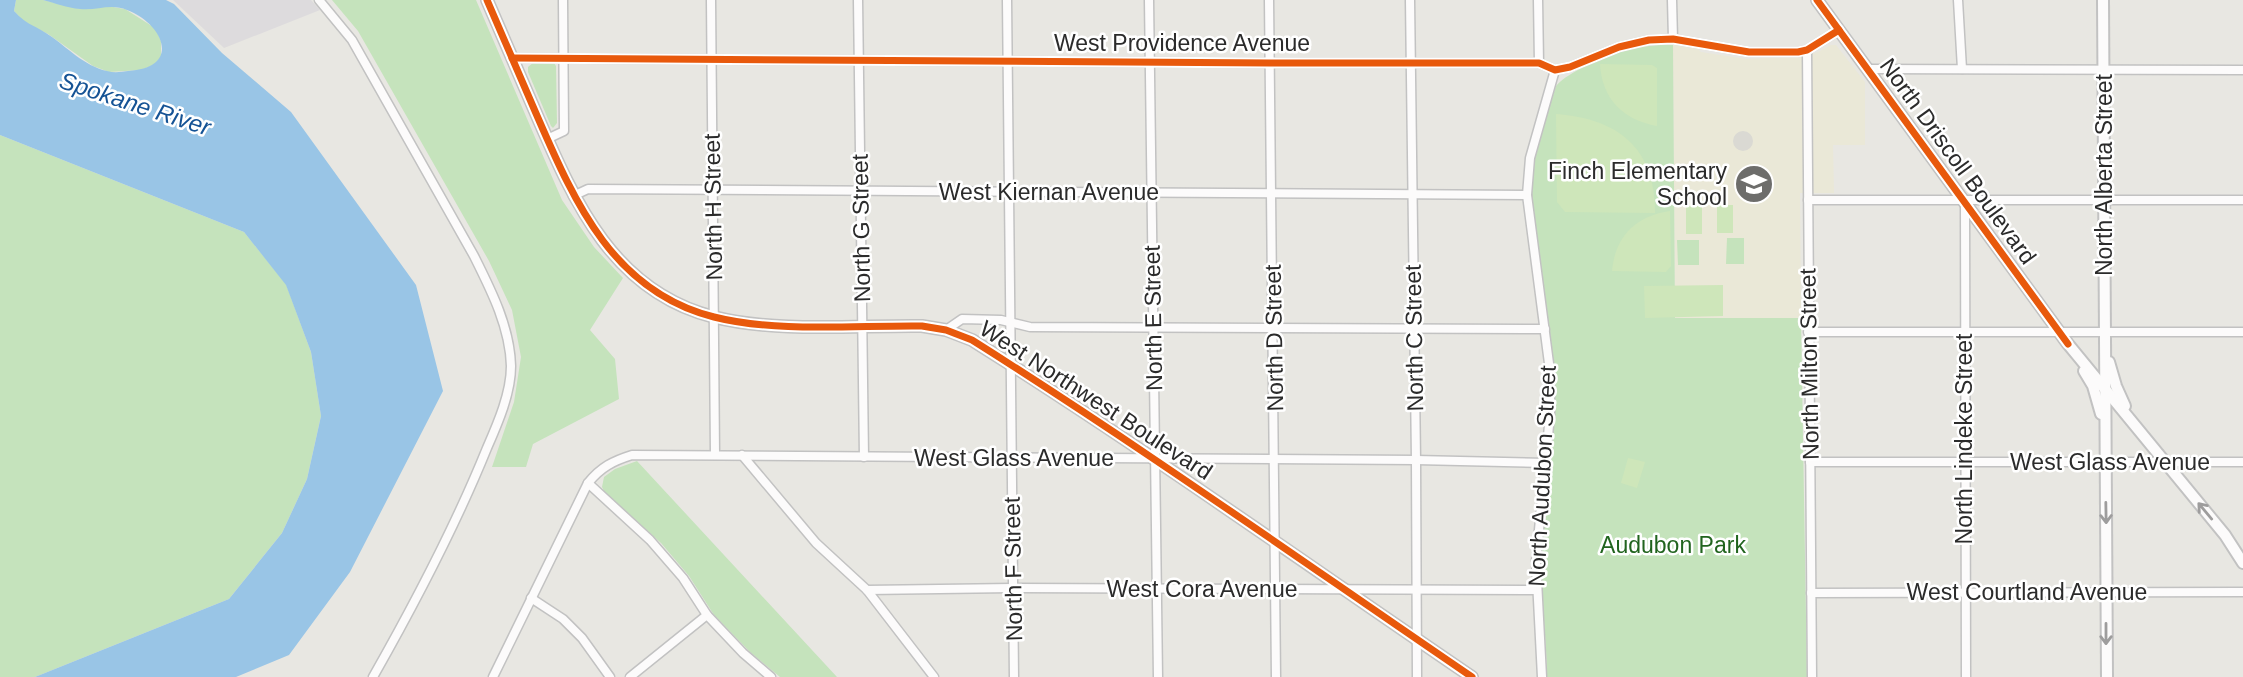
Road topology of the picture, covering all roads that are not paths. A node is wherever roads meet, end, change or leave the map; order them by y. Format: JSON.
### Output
{"nodes":[{"id":1,"x":319,"y":0,"type":"edge"},
{"id":2,"x":487,"y":0,"type":"edge"},
{"id":3,"x":563,"y":0,"type":"edge"},
{"id":4,"x":711,"y":0,"type":"edge"},
{"id":5,"x":858,"y":0,"type":"edge"},
{"id":6,"x":1007,"y":0,"type":"edge"},
{"id":7,"x":1149,"y":0,"type":"edge"},
{"id":8,"x":1269,"y":0,"type":"edge"},
{"id":9,"x":1410,"y":0,"type":"edge"},
{"id":10,"x":1538,"y":0,"type":"edge"},
{"id":11,"x":1672,"y":0,"type":"edge"},
{"id":12,"x":1817,"y":0,"type":"edge"},
{"id":13,"x":1958,"y":0,"type":"edge"},
{"id":14,"x":2104,"y":0,"type":"edge"},
{"id":15,"x":1839,"y":30,"type":"junction"},
{"id":16,"x":1673,"y":39,"type":"junction"},
{"id":17,"x":1807,"y":50,"type":"junction"},
{"id":18,"x":512,"y":58,"type":"junction"},
{"id":19,"x":564,"y":58,"type":"junction"},
{"id":20,"x":711,"y":59,"type":"junction"},
{"id":21,"x":858,"y":60,"type":"junction"},
{"id":22,"x":1008,"y":61,"type":"junction"},
{"id":23,"x":1149,"y":62,"type":"junction"},
{"id":24,"x":1270,"y":63,"type":"junction"},
{"id":25,"x":1411,"y":63,"type":"junction"},
{"id":26,"x":1539,"y":63,"type":"junction"},
{"id":27,"x":1868,"y":69,"type":"junction"},
{"id":28,"x":1962,"y":69,"type":"junction"},
{"id":29,"x":1555,"y":70,"type":"junction"},
{"id":30,"x":2104,"y":70,"type":"junction"},
{"id":31,"x":2243,"y":70,"type":"edge"},
{"id":32,"x":547,"y":139,"type":"junction"},
{"id":33,"x":714,"y":190,"type":"junction"},
{"id":34,"x":861,"y":191,"type":"junction"},
{"id":35,"x":1009,"y":191,"type":"junction"},
{"id":36,"x":1151,"y":192,"type":"junction"},
{"id":37,"x":1272,"y":193,"type":"junction"},
{"id":38,"x":1412,"y":194,"type":"junction"},
{"id":39,"x":1527,"y":195,"type":"junction"},
{"id":40,"x":573,"y":196,"type":"junction"},
{"id":41,"x":1808,"y":200,"type":"junction"},
{"id":42,"x":2105,"y":200,"type":"junction"},
{"id":43,"x":2243,"y":200,"type":"edge"},
{"id":44,"x":1965,"y":201,"type":"junction"},
{"id":45,"x":714,"y":317,"type":"junction"},
{"id":46,"x":1010,"y":324,"type":"junction"},
{"id":47,"x":862,"y":326,"type":"junction"},
{"id":48,"x":1154,"y":327,"type":"junction"},
{"id":49,"x":1274,"y":327,"type":"junction"},
{"id":50,"x":1415,"y":329,"type":"junction"},
{"id":51,"x":1545,"y":329,"type":"junction"},
{"id":52,"x":946,"y":330,"type":"junction"},
{"id":53,"x":1964,"y":331,"type":"junction"},
{"id":54,"x":2059,"y":331,"type":"junction"},
{"id":55,"x":2105,"y":331,"type":"junction"},
{"id":56,"x":1808,"y":332,"type":"junction"},
{"id":57,"x":2243,"y":332,"type":"edge"},
{"id":58,"x":2068,"y":344,"type":"junction"},
{"id":59,"x":2105,"y":349,"type":"junction"},
{"id":60,"x":1010,"y":364,"type":"junction"},
{"id":61,"x":2105,"y":389,"type":"junction"},
{"id":62,"x":2136,"y":427,"type":"junction"},
{"id":63,"x":2106,"y":445,"type":"junction"},
{"id":64,"x":715,"y":455,"type":"junction"},
{"id":65,"x":742,"y":455,"type":"junction"},
{"id":66,"x":864,"y":457,"type":"junction"},
{"id":67,"x":1012,"y":457,"type":"junction"},
{"id":68,"x":1153,"y":458,"type":"junction"},
{"id":69,"x":1275,"y":459,"type":"junction"},
{"id":70,"x":1416,"y":460,"type":"junction"},
{"id":71,"x":1810,"y":462,"type":"junction"},
{"id":72,"x":2164,"y":462,"type":"junction"},
{"id":73,"x":2243,"y":462,"type":"edge"},
{"id":74,"x":1545,"y":463,"type":"junction"},
{"id":75,"x":1965,"y":463,"type":"junction"},
{"id":76,"x":2106,"y":463,"type":"junction"},
{"id":77,"x":588,"y":483,"type":"junction"},
{"id":78,"x":1275,"y":544,"type":"junction"},
{"id":79,"x":2243,"y":563,"type":"edge"},
{"id":80,"x":1012,"y":588,"type":"junction"},
{"id":81,"x":1155,"y":589,"type":"junction"},
{"id":82,"x":1275,"y":589,"type":"junction"},
{"id":83,"x":1342,"y":589,"type":"junction"},
{"id":84,"x":867,"y":590,"type":"junction"},
{"id":85,"x":1536,"y":590,"type":"junction"},
{"id":86,"x":1416,"y":591,"type":"junction"},
{"id":87,"x":1965,"y":592,"type":"junction"},
{"id":88,"x":2106,"y":592,"type":"junction"},
{"id":89,"x":2243,"y":592,"type":"edge"},
{"id":90,"x":1811,"y":593,"type":"junction"},
{"id":91,"x":531,"y":598,"type":"junction"},
{"id":92,"x":707,"y":615,"type":"junction"},
{"id":93,"x":1416,"y":639,"type":"junction"},
{"id":94,"x":373,"y":677,"type":"edge"},
{"id":95,"x":493,"y":677,"type":"edge"},
{"id":96,"x":610,"y":677,"type":"edge"},
{"id":97,"x":630,"y":677,"type":"edge"},
{"id":98,"x":771,"y":677,"type":"edge"},
{"id":99,"x":934,"y":677,"type":"edge"},
{"id":100,"x":1014,"y":677,"type":"edge"},
{"id":101,"x":1158,"y":677,"type":"edge"},
{"id":102,"x":1276,"y":677,"type":"edge"},
{"id":103,"x":1417,"y":677,"type":"edge"},
{"id":104,"x":1472,"y":677,"type":"edge"},
{"id":105,"x":1542,"y":677,"type":"edge"},
{"id":106,"x":1812,"y":677,"type":"edge"},
{"id":107,"x":1966,"y":677,"type":"edge"},
{"id":108,"x":2107,"y":677,"type":"edge"}],
"edges":[{"from":1,"to":94,"type":"street"},
{"from":2,"to":18,"type":"main road","name":"West Northwest Boulevard"},
{"from":3,"to":19,"type":"street"},
{"from":4,"to":20,"type":"street","name":"North H Street"},
{"from":5,"to":21,"type":"street","name":"North G Street"},
{"from":6,"to":22,"type":"street","name":"North F Street"},
{"from":7,"to":23,"type":"street","name":"North E Street"},
{"from":8,"to":24,"type":"street","name":"North D Street"},
{"from":9,"to":25,"type":"street","name":"North C Street"},
{"from":10,"to":26,"type":"street"},
{"from":11,"to":16,"type":"street"},
{"from":12,"to":15,"type":"main road","name":"North Driscoll Boulevard"},
{"from":13,"to":28,"type":"street"},
{"from":14,"to":30,"type":"main road","name":"North Alberta Street"},
{"from":15,"to":17,"type":"street"},
{"from":15,"to":27,"type":"main road","name":"North Driscoll Boulevard"},
{"from":16,"to":17,"type":"street"},
{"from":16,"to":29,"type":"street"},
{"from":17,"to":41,"type":"street","name":"North Milton Street"},
{"from":18,"to":19,"type":"street","name":"West Providence Avenue"},
{"from":18,"to":32,"type":"main road","name":"West Northwest Boulevard"},
{"from":19,"to":20,"type":"street","name":"West Providence Avenue"},
{"from":19,"to":32,"type":"street"},
{"from":20,"to":21,"type":"street","name":"West Providence Avenue"},
{"from":20,"to":33,"type":"street","name":"North H Street"},
{"from":21,"to":22,"type":"street","name":"West Providence Avenue"},
{"from":21,"to":34,"type":"street","name":"North G Street"},
{"from":22,"to":23,"type":"street","name":"West Providence Avenue"},
{"from":22,"to":35,"type":"street","name":"North F Street"},
{"from":23,"to":24,"type":"street","name":"West Providence Avenue"},
{"from":23,"to":36,"type":"street","name":"North E Street"},
{"from":24,"to":25,"type":"street","name":"West Providence Avenue"},
{"from":24,"to":37,"type":"street","name":"North D Street"},
{"from":25,"to":26,"type":"street","name":"West Providence Avenue"},
{"from":25,"to":38,"type":"street","name":"North C Street"},
{"from":26,"to":29,"type":"street","name":"West Providence Avenue"},
{"from":27,"to":28,"type":"street"},
{"from":27,"to":44,"type":"main road","name":"North Driscoll Boulevard"},
{"from":28,"to":30,"type":"street"},
{"from":29,"to":39,"type":"street","name":"North Audubon Street"},
{"from":30,"to":31,"type":"street"},
{"from":30,"to":42,"type":"main road","name":"North Alberta Street"},
{"from":32,"to":40,"type":"main road","name":"West Northwest Boulevard"},
{"from":33,"to":34,"type":"street","name":"West Kiernan Avenue"},
{"from":33,"to":40,"type":"street","name":"West Kiernan Avenue"},
{"from":33,"to":45,"type":"street","name":"North H Street"},
{"from":34,"to":35,"type":"street","name":"West Kiernan Avenue"},
{"from":34,"to":47,"type":"street","name":"North G Street"},
{"from":35,"to":36,"type":"street","name":"West Kiernan Avenue"},
{"from":35,"to":46,"type":"street","name":"North F Street"},
{"from":36,"to":37,"type":"street","name":"West Kiernan Avenue"},
{"from":36,"to":48,"type":"street","name":"North E Street"},
{"from":37,"to":38,"type":"street","name":"West Kiernan Avenue"},
{"from":37,"to":49,"type":"street","name":"North D Street"},
{"from":38,"to":39,"type":"street","name":"West Kiernan Avenue"},
{"from":38,"to":50,"type":"street","name":"North C Street"},
{"from":39,"to":51,"type":"street","name":"North Audubon Street"},
{"from":40,"to":45,"type":"main road","name":"West Northwest Boulevard"},
{"from":41,"to":44,"type":"street"},
{"from":41,"to":56,"type":"street","name":"North Milton Street"},
{"from":42,"to":43,"type":"street"},
{"from":42,"to":44,"type":"street"},
{"from":42,"to":55,"type":"main road","name":"North Alberta Street"},
{"from":44,"to":53,"type":"street","name":"North Lindeke Street"},
{"from":44,"to":54,"type":"main road","name":"North Driscoll Boulevard"},
{"from":45,"to":47,"type":"main road","name":"West Northwest Boulevard"},
{"from":45,"to":64,"type":"street","name":"North H Street"},
{"from":46,"to":48,"type":"street"},
{"from":46,"to":52,"type":"street"},
{"from":46,"to":60,"type":"street","name":"North F Street"},
{"from":47,"to":52,"type":"main road","name":"West Northwest Boulevard"},
{"from":47,"to":66,"type":"street","name":"North G Street"},
{"from":48,"to":49,"type":"street"},
{"from":48,"to":68,"type":"street","name":"North E Street"},
{"from":49,"to":50,"type":"street"},
{"from":49,"to":69,"type":"street","name":"North D Street"},
{"from":50,"to":51,"type":"street"},
{"from":50,"to":70,"type":"street","name":"North C Street"},
{"from":51,"to":74,"type":"street","name":"North Audubon Street"},
{"from":52,"to":60,"type":"main road","name":"West Northwest Boulevard"},
{"from":53,"to":54,"type":"street"},
{"from":53,"to":56,"type":"street"},
{"from":53,"to":75,"type":"street","name":"North Lindeke Street"},
{"from":54,"to":55,"type":"street"},
{"from":54,"to":58,"type":"main road","name":"North Driscoll Boulevard"},
{"from":55,"to":57,"type":"street"},
{"from":55,"to":59,"type":"main road","name":"North Alberta Street"},
{"from":56,"to":71,"type":"street","name":"North Milton Street"},
{"from":58,"to":61,"type":"main road","name":"North Driscoll Boulevard"},
{"from":58,"to":63,"type":"main road","name":"North Driscoll Boulevard"},
{"from":59,"to":61,"type":"main road","name":"North Alberta Street"},
{"from":59,"to":62,"type":"main road","name":"North Alberta Street"},
{"from":60,"to":67,"type":"street","name":"North F Street"},
{"from":60,"to":68,"type":"main road","name":"West Northwest Boulevard"},
{"from":61,"to":62,"type":"main road","name":"North Driscoll Boulevard"},
{"from":61,"to":63,"type":"main road","name":"North Alberta Street"},
{"from":62,"to":72,"type":"main road","name":"North Driscoll Boulevard"},
{"from":63,"to":76,"type":"main road","name":"North Alberta Street"},
{"from":64,"to":65,"type":"street","name":"West Glass Avenue"},
{"from":64,"to":77,"type":"street","name":"West Glass Avenue"},
{"from":65,"to":66,"type":"street","name":"West Glass Avenue"},
{"from":65,"to":84,"type":"street"},
{"from":66,"to":67,"type":"street","name":"West Glass Avenue"},
{"from":67,"to":68,"type":"street","name":"West Glass Avenue"},
{"from":67,"to":80,"type":"street","name":"North F Street"},
{"from":68,"to":69,"type":"street","name":"West Glass Avenue"},
{"from":68,"to":78,"type":"main road","name":"West Northwest Boulevard"},
{"from":68,"to":81,"type":"street","name":"North E Street"},
{"from":69,"to":70,"type":"street","name":"West Glass Avenue"},
{"from":69,"to":78,"type":"street","name":"North D Street"},
{"from":70,"to":74,"type":"street","name":"West Glass Avenue"},
{"from":70,"to":86,"type":"street","name":"North C Street"},
{"from":71,"to":75,"type":"street","name":"West Glass Avenue"},
{"from":71,"to":90,"type":"street","name":"North Milton Street"},
{"from":72,"to":73,"type":"street","name":"West Glass Avenue"},
{"from":72,"to":76,"type":"street","name":"West Glass Avenue"},
{"from":79,"to":72,"type":"main road","name":"North Driscoll Boulevard","one_way":true},
{"from":74,"to":85,"type":"street","name":"North Audubon Street"},
{"from":75,"to":76,"type":"street","name":"West Glass Avenue"},
{"from":75,"to":87,"type":"street","name":"North Lindeke Street"},
{"from":76,"to":88,"type":"main road","name":"North Alberta Street","one_way":true},
{"from":77,"to":91,"type":"street"},
{"from":77,"to":92,"type":"street"},
{"from":78,"to":82,"type":"street","name":"North D Street"},
{"from":78,"to":83,"type":"main road","name":"West Northwest Boulevard"},
{"from":80,"to":81,"type":"street","name":"West Cora Avenue"},
{"from":80,"to":84,"type":"street","name":"West Cora Avenue"},
{"from":80,"to":100,"type":"street","name":"North F Street"},
{"from":81,"to":82,"type":"street","name":"West Cora Avenue"},
{"from":81,"to":101,"type":"street","name":"North E Street"},
{"from":82,"to":83,"type":"street","name":"West Cora Avenue"},
{"from":82,"to":102,"type":"street","name":"North D Street"},
{"from":83,"to":86,"type":"street","name":"West Cora Avenue"},
{"from":83,"to":93,"type":"main road","name":"West Northwest Boulevard"},
{"from":84,"to":99,"type":"street"},
{"from":85,"to":86,"type":"street","name":"West Cora Avenue"},
{"from":85,"to":105,"type":"street","name":"North Audubon Street"},
{"from":86,"to":93,"type":"street","name":"North C Street"},
{"from":87,"to":88,"type":"street","name":"West Courtland Avenue"},
{"from":87,"to":90,"type":"street","name":"West Courtland Avenue"},
{"from":87,"to":107,"type":"street","name":"North Lindeke Street"},
{"from":88,"to":89,"type":"street","name":"West Courtland Avenue"},
{"from":88,"to":108,"type":"main road","name":"North Alberta Street","one_way":true},
{"from":90,"to":106,"type":"street","name":"North Milton Street"},
{"from":91,"to":95,"type":"street"},
{"from":91,"to":96,"type":"street"},
{"from":92,"to":97,"type":"street"},
{"from":92,"to":98,"type":"street"},
{"from":93,"to":103,"type":"street","name":"North C Street"},
{"from":93,"to":104,"type":"main road","name":"West Northwest Boulevard"}]}
